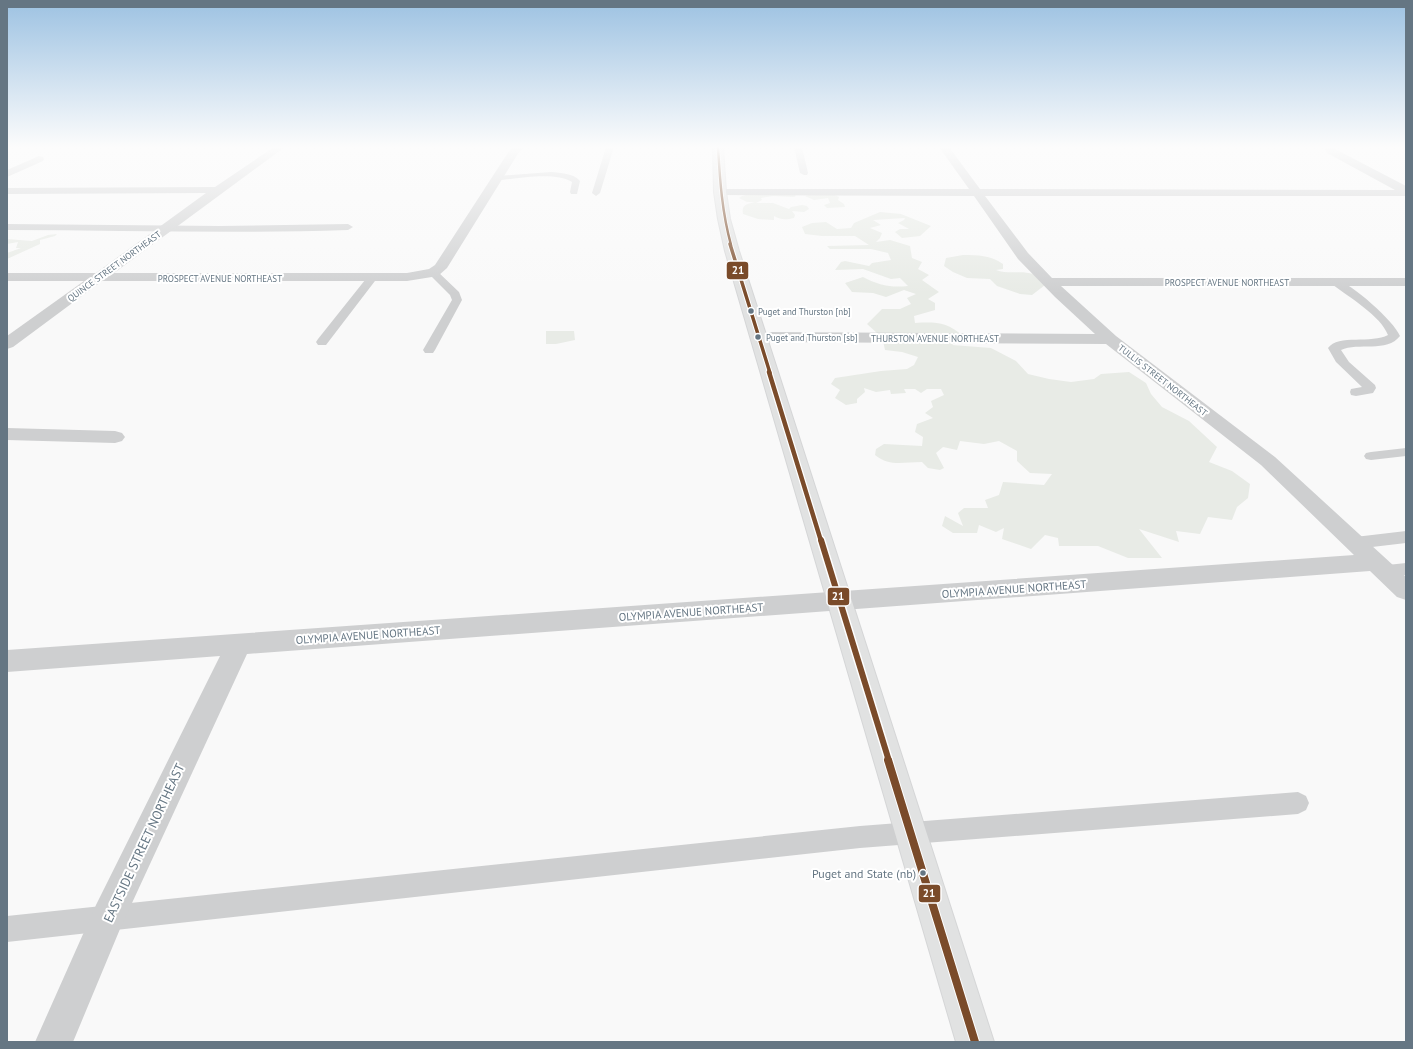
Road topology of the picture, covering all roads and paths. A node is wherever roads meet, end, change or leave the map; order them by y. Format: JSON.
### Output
{"nodes":[{"id":1,"x":210,"y":196,"type":"edge"},
{"id":2,"x":486,"y":196,"type":"edge"},
{"id":3,"x":721,"y":196,"type":"edge"},
{"id":4,"x":979,"y":196,"type":"edge"},
{"id":5,"x":7,"y":227,"type":"edge"},
{"id":6,"x":348,"y":227,"type":"dead end"},
{"id":7,"x":167,"y":228,"type":"junction"},
{"id":8,"x":433,"y":273,"type":"junction"},
{"id":9,"x":7,"y":277,"type":"edge"},
{"id":10,"x":372,"y":277,"type":"junction"},
{"id":11,"x":98,"y":278,"type":"junction"},
{"id":12,"x":1049,"y":282,"type":"junction"},
{"id":13,"x":1406,"y":282,"type":"edge"},
{"id":14,"x":1337,"y":283,"type":"junction"},
{"id":15,"x":759,"y":337,"type":"junction"},
{"id":16,"x":1110,"y":339,"type":"junction"},
{"id":17,"x":322,"y":342,"type":"dead end"},
{"id":18,"x":7,"y":344,"type":"edge"},
{"id":19,"x":429,"y":350,"type":"dead end"},
{"id":20,"x":1356,"y":392,"type":"dead end"},
{"id":21,"x":7,"y":434,"type":"edge"},
{"id":22,"x":115,"y":437,"type":"dead end"},
{"id":23,"x":1406,"y":452,"type":"edge"},
{"id":24,"x":1371,"y":456,"type":"dead end"},
{"id":25,"x":1406,"y":537,"type":"edge"},
{"id":26,"x":1355,"y":543,"type":"junction"},
{"id":27,"x":1380,"y":566,"type":"junction"},
{"id":28,"x":1406,"y":569,"type":"edge"},
{"id":29,"x":1406,"y":591,"type":"edge"},
{"id":30,"x":840,"y":601,"type":"junction"},
{"id":31,"x":238,"y":645,"type":"junction"},
{"id":32,"x":7,"y":661,"type":"edge"},
{"id":33,"x":1298,"y":803,"type":"dead end"},
{"id":34,"x":912,"y":833,"type":"junction"},
{"id":35,"x":108,"y":918,"type":"junction"},
{"id":36,"x":7,"y":929,"type":"edge"},
{"id":37,"x":54,"y":1042,"type":"edge"},
{"id":38,"x":975,"y":1042,"type":"edge"}],
"edges":[{"from":1,"to":7,"type":"street","name":"QUINCE STREET NORTHEAST"},
{"from":2,"to":8,"type":"street"},
{"from":3,"to":15,"type":"street"},
{"from":4,"to":12,"type":"street","name":"TULLIS STREET NORTHEAST"},
{"from":5,"to":7,"type":"lane"},
{"from":6,"to":7,"type":"lane"},
{"from":7,"to":11,"type":"street","name":"QUINCE STREET NORTHEAST"},
{"from":8,"to":10,"type":"street","name":"PROSPECT AVENUE NORTHEAST"},
{"from":8,"to":19,"type":"lane"},
{"from":9,"to":11,"type":"street","name":"PROSPECT AVENUE NORTHEAST"},
{"from":10,"to":11,"type":"street","name":"PROSPECT AVENUE NORTHEAST"},
{"from":10,"to":17,"type":"lane"},
{"from":11,"to":18,"type":"street","name":"QUINCE STREET NORTHEAST"},
{"from":12,"to":14,"type":"street","name":"PROSPECT AVENUE NORTHEAST"},
{"from":12,"to":16,"type":"street","name":"TULLIS STREET NORTHEAST"},
{"from":13,"to":14,"type":"street","name":"PROSPECT AVENUE NORTHEAST"},
{"from":14,"to":20,"type":"lane"},
{"from":15,"to":16,"type":"street","name":"THURSTON AVENUE NORTHEAST"},
{"from":15,"to":30,"type":"street"},
{"from":16,"to":26,"type":"street","name":"TULLIS STREET NORTHEAST"},
{"from":21,"to":22,"type":"street"},
{"from":23,"to":24,"type":"lane"},
{"from":25,"to":26,"type":"lane"},
{"from":26,"to":27,"type":"street","name":"TULLIS STREET NORTHEAST"},
{"from":27,"to":28,"type":"lane"},
{"from":27,"to":29,"type":"street","name":"TULLIS STREET NORTHEAST"},
{"from":27,"to":30,"type":"street","name":"OLYMPIA AVENUE NORTHEAST"},
{"from":30,"to":31,"type":"street","name":"OLYMPIA AVENUE NORTHEAST"},
{"from":30,"to":34,"type":"street"},
{"from":31,"to":32,"type":"street","name":"OLYMPIA AVENUE NORTHEAST"},
{"from":31,"to":35,"type":"street","name":"EASTSIDE STREET NORTHEAST"},
{"from":33,"to":34,"type":"lane"},
{"from":34,"to":35,"type":"lane"},
{"from":34,"to":38,"type":"street"},
{"from":35,"to":36,"type":"lane"},
{"from":35,"to":37,"type":"street","name":"EASTSIDE STREET NORTHEAST"}]}
